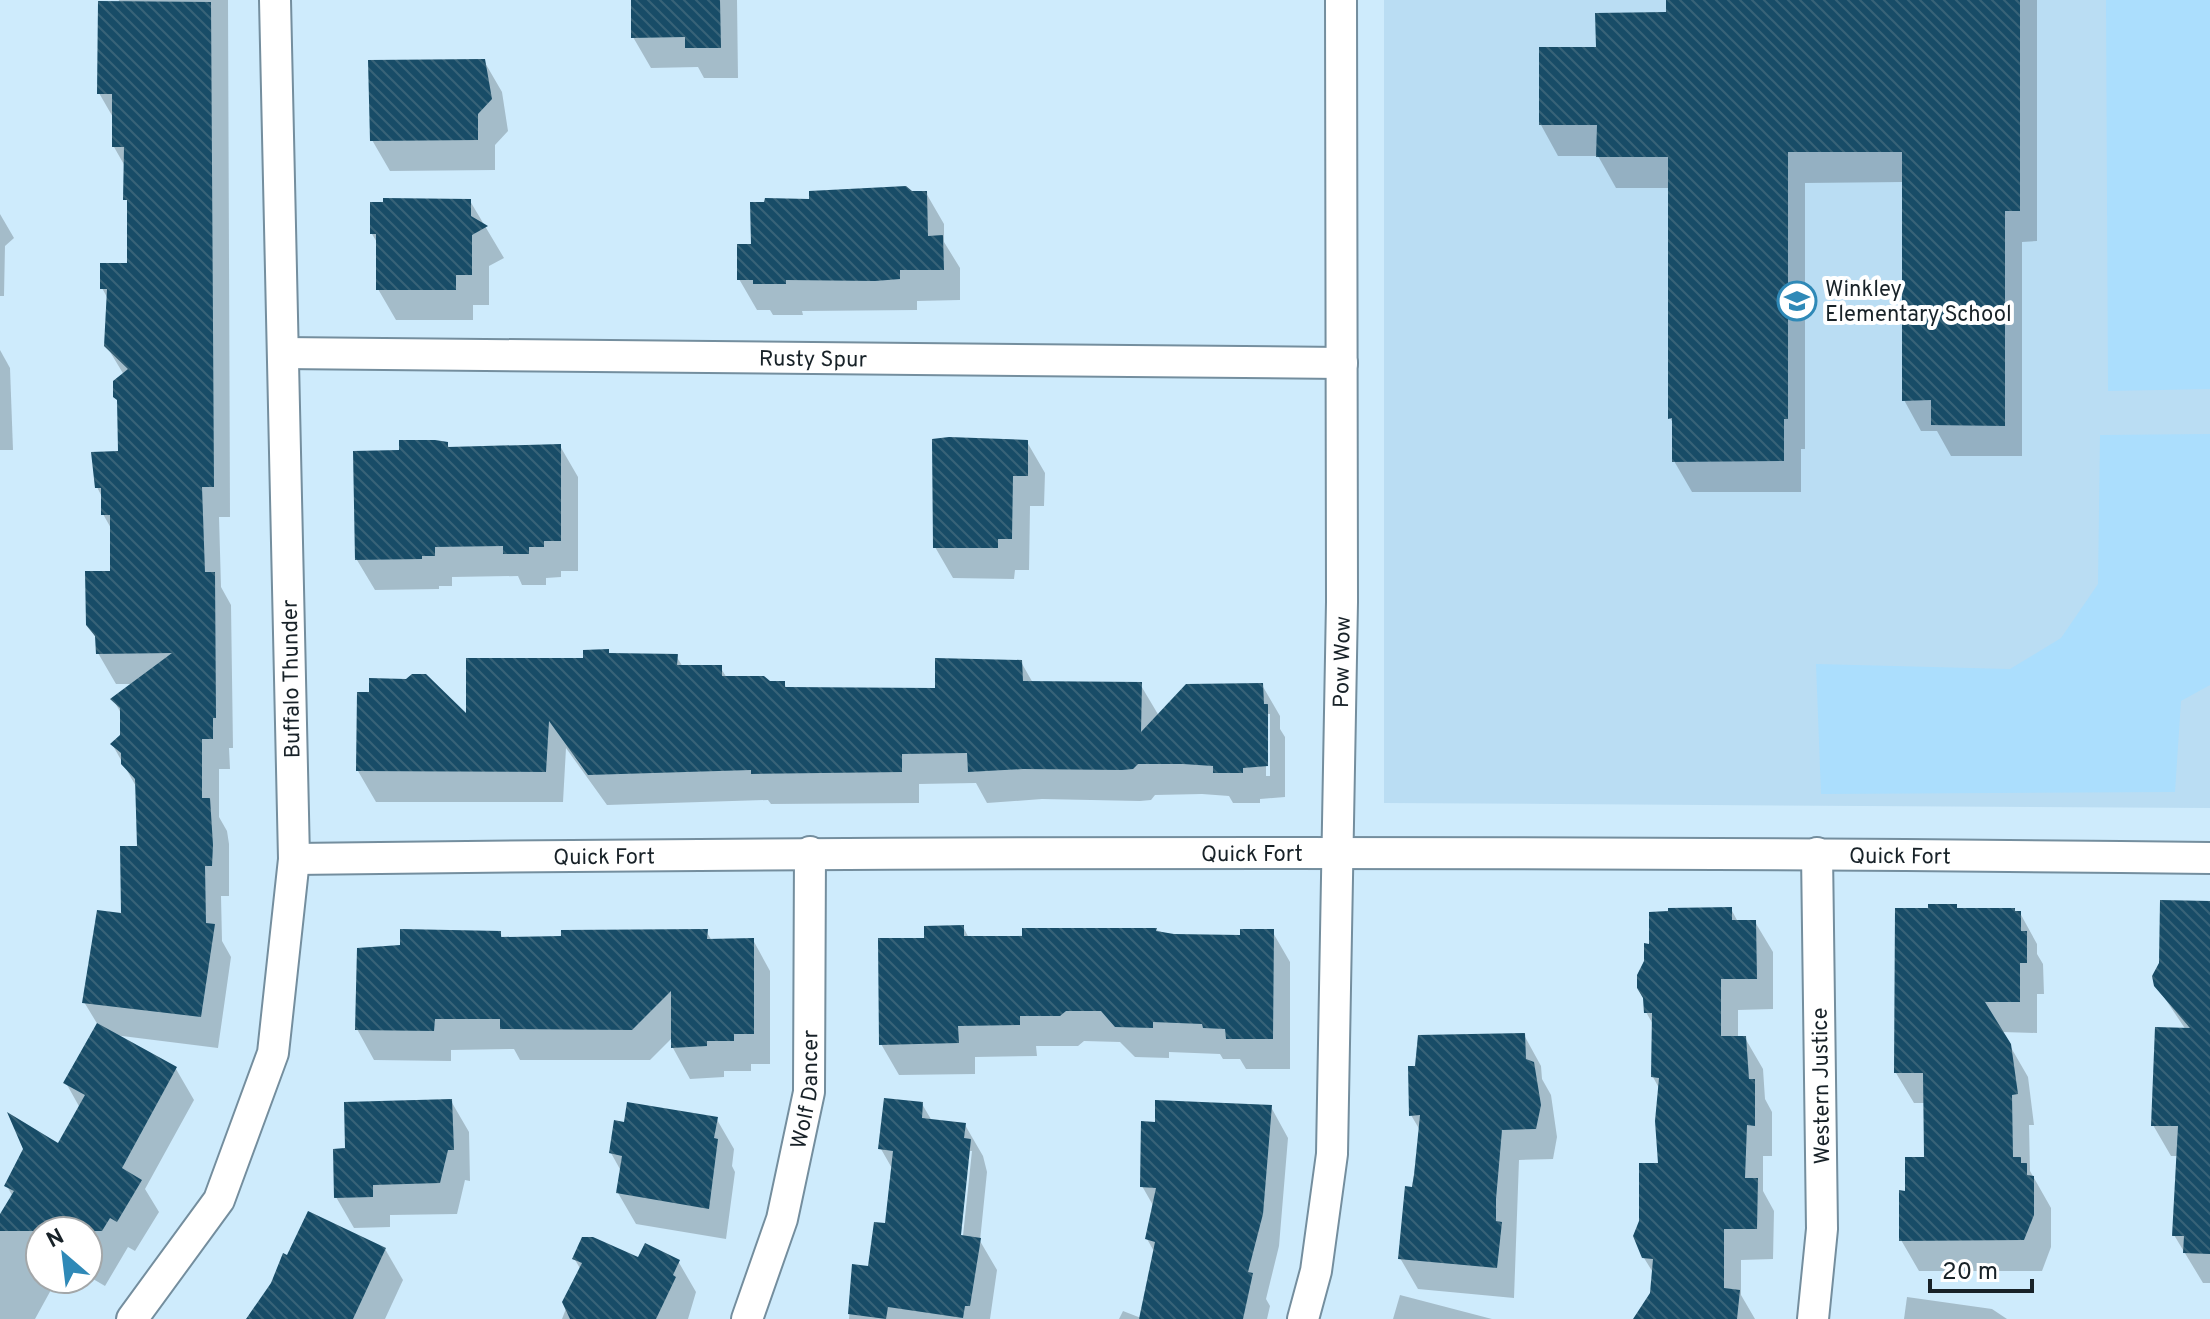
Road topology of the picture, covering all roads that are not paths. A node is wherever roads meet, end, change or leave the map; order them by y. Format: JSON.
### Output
{"nodes":[{"id":1,"x":275,"y":0,"type":"edge"},
{"id":2,"x":1341,"y":0,"type":"edge"},
{"id":3,"x":283,"y":353,"type":"junction"},
{"id":4,"x":1342,"y":363,"type":"junction"},
{"id":5,"x":810,"y":852,"type":"junction"},
{"id":6,"x":1340,"y":853,"type":"junction"},
{"id":7,"x":1817,"y":853,"type":"junction"},
{"id":8,"x":2210,"y":858,"type":"edge"},
{"id":9,"x":294,"y":859,"type":"junction"},
{"id":10,"x":132,"y":1319,"type":"edge"},
{"id":11,"x":747,"y":1319,"type":"edge"},
{"id":12,"x":1303,"y":1319,"type":"edge"},
{"id":13,"x":1813,"y":1319,"type":"edge"}],
"edges":[{"from":1,"to":3,"type":"street","name":"Buffalo Thunder"},
{"from":2,"to":4,"type":"street","name":"Pow Wow"},
{"from":3,"to":4,"type":"street","name":"Rusty Spur"},
{"from":3,"to":9,"type":"street","name":"Buffalo Thunder"},
{"from":4,"to":6,"type":"street","name":"Pow Wow"},
{"from":5,"to":6,"type":"street","name":"Quick Fort"},
{"from":5,"to":9,"type":"street","name":"Quick Fort"},
{"from":5,"to":11,"type":"street","name":"Wolf Dancer"},
{"from":6,"to":7,"type":"street","name":"Quick Fort"},
{"from":6,"to":12,"type":"street","name":"Pow Wow"},
{"from":7,"to":8,"type":"street","name":"Quick Fort"},
{"from":7,"to":13,"type":"street","name":"Western Justice"},
{"from":9,"to":10,"type":"street","name":"Buffalo Thunder"}]}
